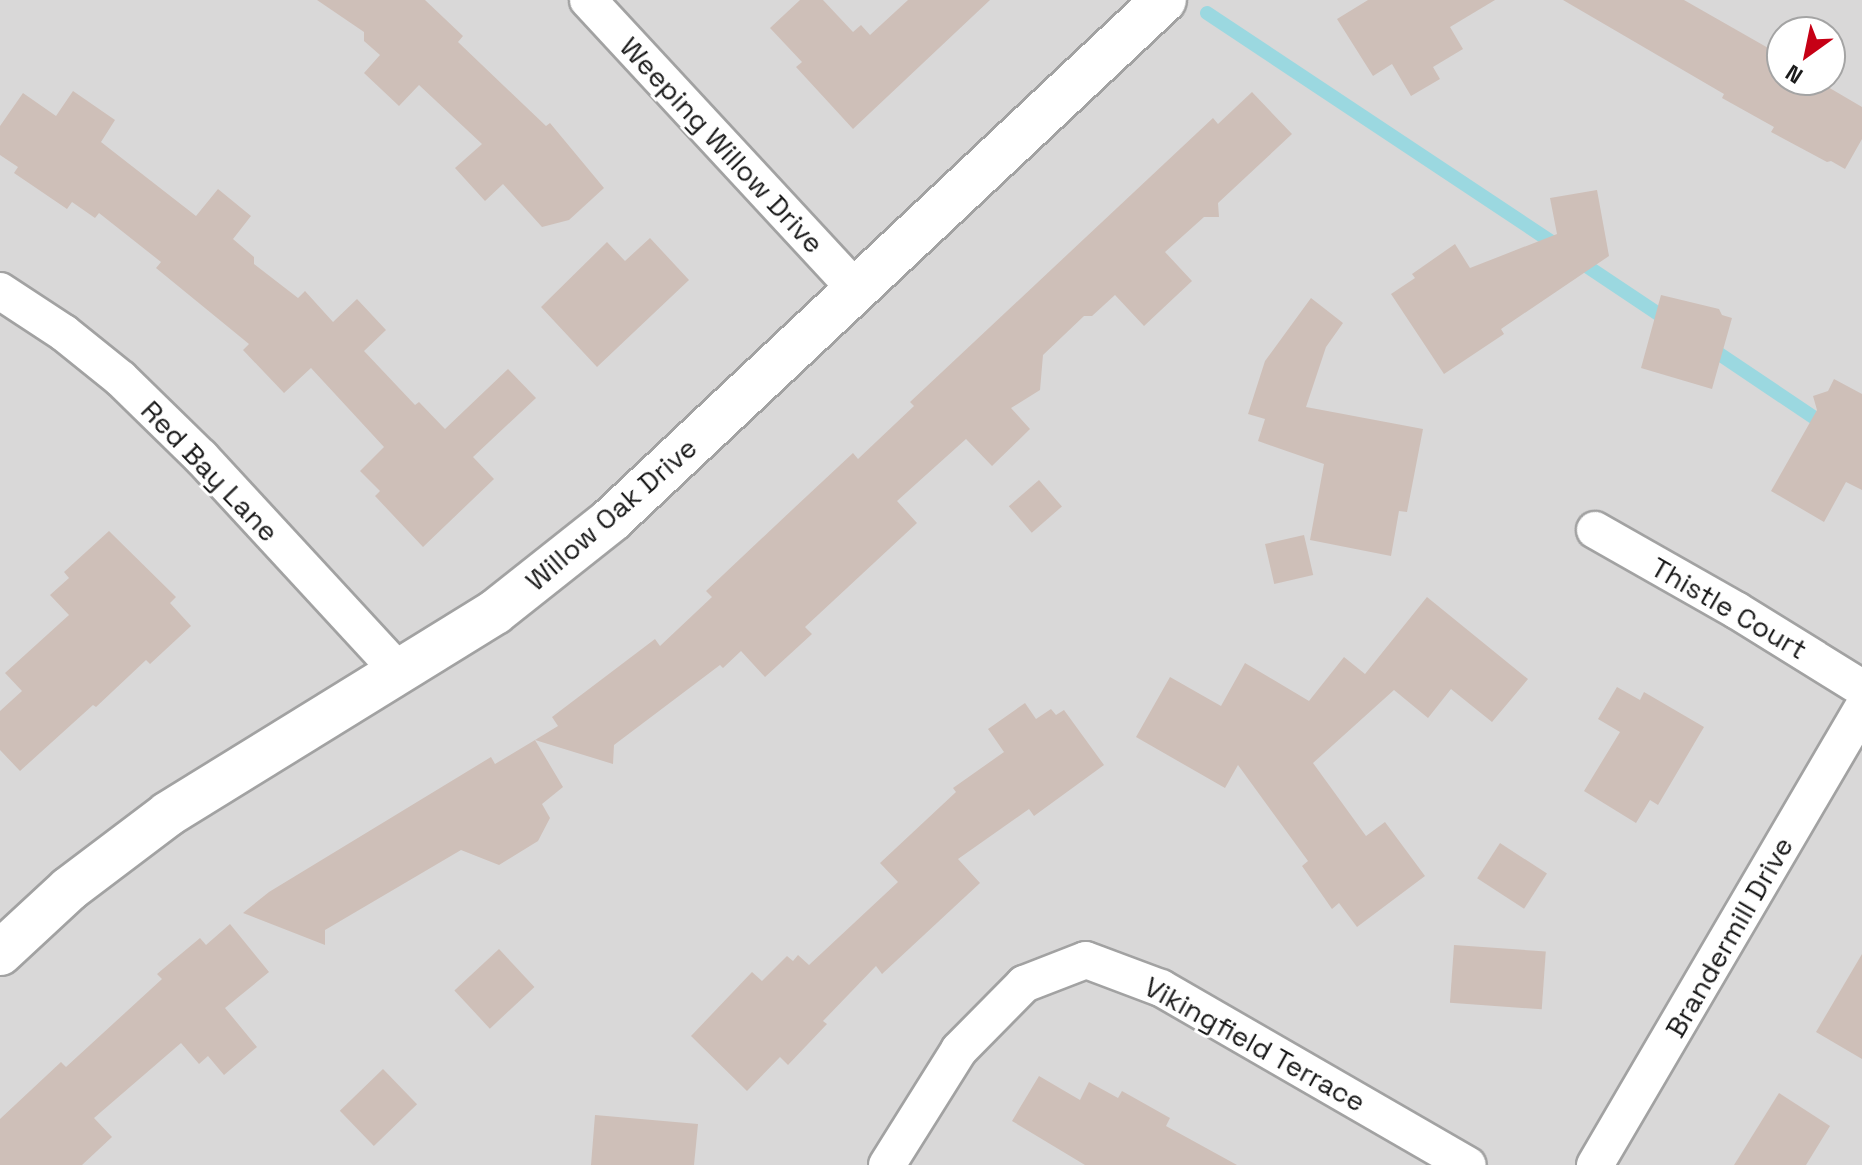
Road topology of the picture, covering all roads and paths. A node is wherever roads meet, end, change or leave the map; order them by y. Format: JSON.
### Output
{"nodes":[{"id":1,"x":588,"y":0,"type":"edge"},
{"id":2,"x":1164,"y":0,"type":"edge"},
{"id":3,"x":857,"y":290,"type":"junction"},
{"id":4,"x":0,"y":291,"type":"edge"},
{"id":5,"x":1595,"y":530,"type":"dead end"},
{"id":6,"x":400,"y":673,"type":"junction"},
{"id":7,"x":1862,"y":688,"type":"edge"},
{"id":8,"x":1862,"y":709,"type":"edge"},
{"id":9,"x":0,"y":953,"type":"edge"},
{"id":10,"x":887,"y":1165,"type":"edge"},
{"id":11,"x":1467,"y":1165,"type":"edge"},
{"id":12,"x":1595,"y":1165,"type":"edge"}],
"edges":[{"from":1,"to":3,"type":"street","name":"Weeping Willow Drive"},
{"from":2,"to":3,"type":"street","name":"Willow Oak Drive"},
{"from":3,"to":6,"type":"street","name":"Willow Oak Drive"},
{"from":4,"to":6,"type":"street","name":"Red Bay Lane"},
{"from":5,"to":7,"type":"street","name":"Thistle Court"},
{"from":6,"to":9,"type":"street","name":"Willow Oak Drive"},
{"from":8,"to":12,"type":"street","name":"Brandermill Drive"},
{"from":10,"to":11,"type":"street","name":"Vikingfield Terrace"}]}
